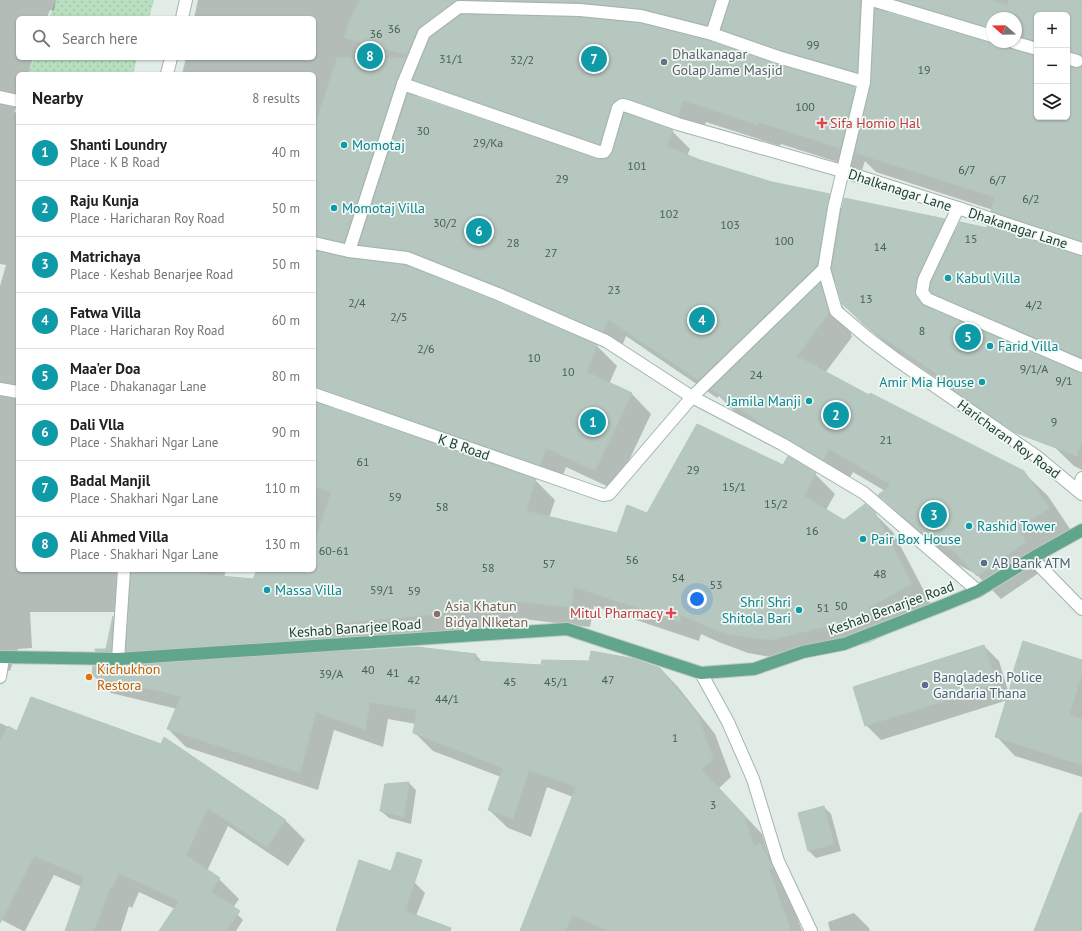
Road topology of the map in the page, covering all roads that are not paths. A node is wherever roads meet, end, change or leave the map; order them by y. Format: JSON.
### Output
{"nodes":[{"id":1,"x":186,"y":0,"type":"edge"},
{"id":2,"x":724,"y":0,"type":"edge"},
{"id":3,"x":868,"y":0,"type":"edge"},
{"id":4,"x":872,"y":0,"type":"edge"},
{"id":5,"x":456,"y":3,"type":"edge"},
{"id":6,"x":182,"y":16,"type":"edge"},
{"id":7,"x":712,"y":34,"type":"junction"},
{"id":8,"x":986,"y":34,"type":"edge"},
{"id":9,"x":1022,"y":45,"type":"edge"},
{"id":10,"x":1034,"y":48,"type":"edge"},
{"id":11,"x":170,"y":60,"type":"edge"},
{"id":12,"x":168,"y":72,"type":"edge"},
{"id":13,"x":864,"y":82,"type":"junction"},
{"id":14,"x":403,"y":84,"type":"junction"},
{"id":15,"x":0,"y":97,"type":"edge"},
{"id":16,"x":16,"y":101,"type":"edge"},
{"id":17,"x":842,"y":171,"type":"junction"},
{"id":18,"x":958,"y":208,"type":"junction"},
{"id":19,"x":316,"y":243,"type":"edge"},
{"id":20,"x":1082,"y":249,"type":"edge"},
{"id":21,"x":349,"y":251,"type":"junction"},
{"id":22,"x":824,"y":268,"type":"junction"},
{"id":23,"x":1082,"y":366,"type":"edge"},
{"id":24,"x":0,"y":389,"type":"edge"},
{"id":25,"x":16,"y":392,"type":"edge"},
{"id":26,"x":316,"y":395,"type":"edge"},
{"id":27,"x":692,"y":397,"type":"junction"},
{"id":28,"x":1082,"y":478,"type":"edge"},
{"id":29,"x":1080,"y":492,"type":"edge"},
{"id":30,"x":1082,"y":530,"type":"edge"},
{"id":31,"x":1032,"y":558,"type":"junction"},
{"id":32,"x":124,"y":572,"type":"edge"},
{"id":33,"x":978,"y":591,"type":"junction"},
{"id":34,"x":1082,"y":609,"type":"edge"},
{"id":35,"x":1,"y":657,"type":"edge"},
{"id":36,"x":118,"y":659,"type":"junction"},
{"id":37,"x":754,"y":669,"type":"joint"},
{"id":38,"x":701,"y":673,"type":"junction"},
{"id":39,"x":0,"y":677,"type":"edge"},
{"id":40,"x":811,"y":931,"type":"edge"}],
"edges":[{"from":1,"to":6,"type":"street"},
{"from":2,"to":7,"type":"street"},
{"from":3,"to":13,"type":"street","name":"Dhalkanagar Lane"},
{"from":4,"to":8,"type":"street"},
{"from":5,"to":7,"type":"street"},
{"from":5,"to":14,"type":"street"},
{"from":7,"to":13,"type":"street"},
{"from":9,"to":10,"type":"street"},
{"from":11,"to":12,"type":"street"},
{"from":13,"to":17,"type":"street","name":"Dhalkanagar Lane"},
{"from":14,"to":17,"type":"street"},
{"from":14,"to":21,"type":"street"},
{"from":15,"to":16,"type":"street"},
{"from":17,"to":18,"type":"street","name":"Dhalkanagar Lane"},
{"from":17,"to":22,"type":"street","name":"Dhalkanagar Lane"},
{"from":18,"to":20,"type":"street","name":"Dhakanagar Lane"},
{"from":18,"to":23,"type":"street","name":"Dhakanagar Lane"},
{"from":19,"to":21,"type":"street"},
{"from":21,"to":27,"type":"street"},
{"from":22,"to":27,"type":"street"},
{"from":22,"to":29,"type":"street","name":"Haricharan Roy Road"},
{"from":24,"to":25,"type":"street"},
{"from":26,"to":27,"type":"street","name":"K B Road"},
{"from":27,"to":33,"type":"street"},
{"from":28,"to":29,"type":"street"},
{"from":30,"to":31,"type":"main road","name":"Keshab Benarjee Road"},
{"from":31,"to":33,"type":"main road","name":"Keshab Benarjee Road"},
{"from":31,"to":34,"type":"street"},
{"from":32,"to":36,"type":"street"},
{"from":33,"to":37,"type":"main road","name":"Keshab Benarjee Road"},
{"from":35,"to":36,"type":"main road","name":"Keshab Banarjee Road"},
{"from":35,"to":39,"type":"street"},
{"from":36,"to":38,"type":"main road","name":"Keshab Banarjee Road"},
{"from":37,"to":38,"type":"main road","name":"Keshab Banarjee Road"},
{"from":38,"to":40,"type":"street"}]}
